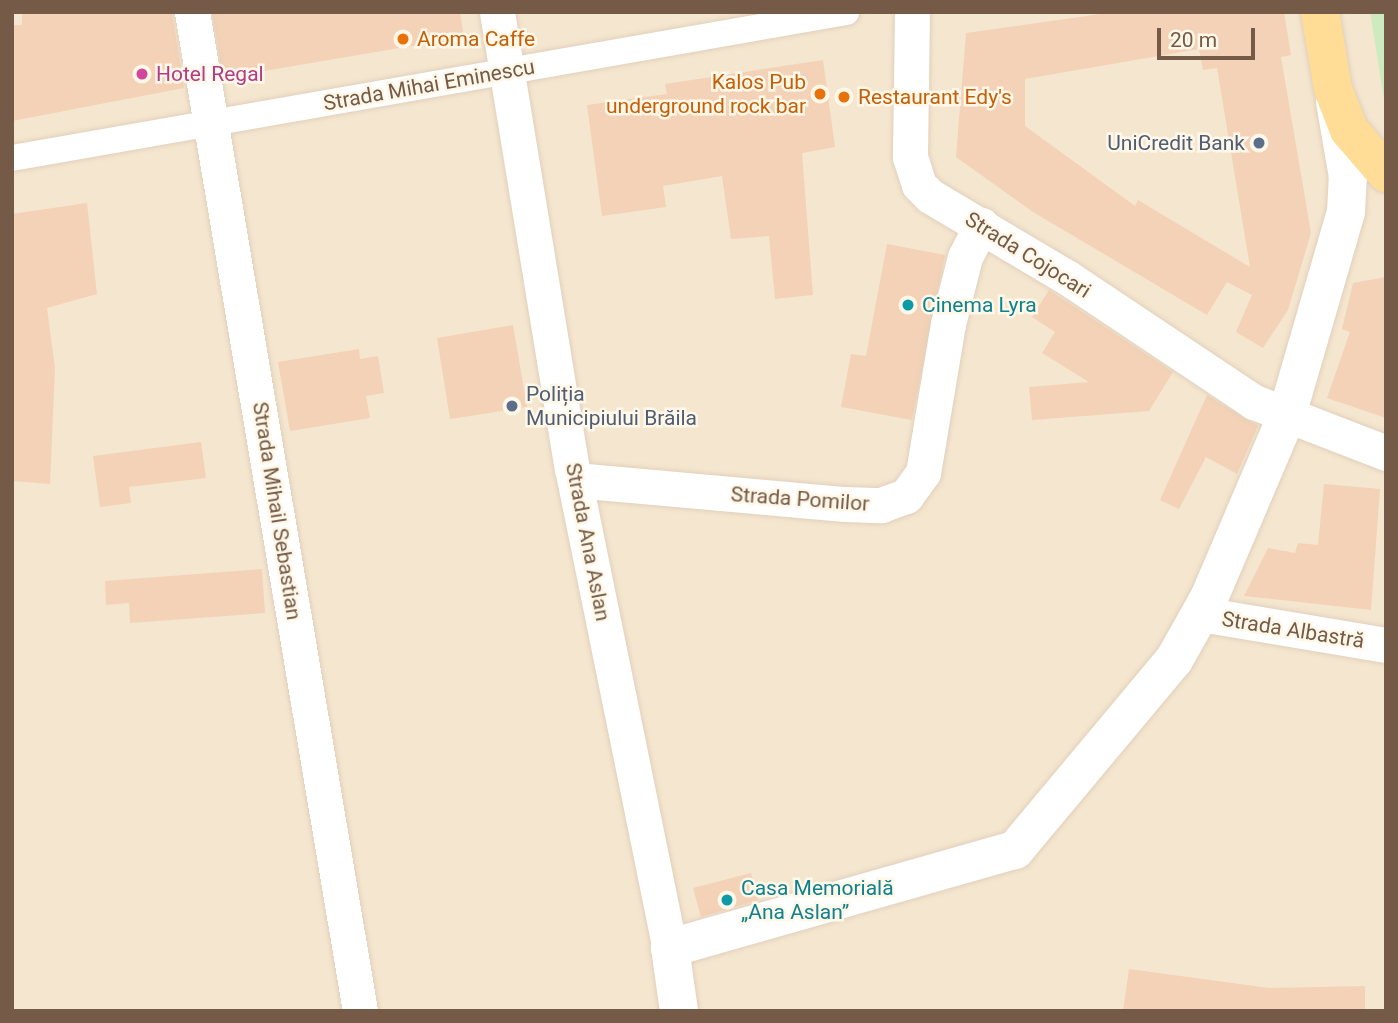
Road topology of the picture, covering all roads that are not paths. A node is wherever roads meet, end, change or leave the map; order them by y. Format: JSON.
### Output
{"nodes":[{"id":1,"x":192,"y":12,"type":"edge"},
{"id":2,"x":497,"y":12,"type":"edge"},
{"id":3,"x":846,"y":12,"type":"edge"},
{"id":4,"x":912,"y":12,"type":"edge"},
{"id":5,"x":1320,"y":12,"type":"edge"},
{"id":6,"x":503,"y":72,"type":"junction"},
{"id":7,"x":1333,"y":89,"type":"junction"},
{"id":8,"x":211,"y":123,"type":"junction"},
{"id":9,"x":12,"y":158,"type":"edge"},
{"id":10,"x":1386,"y":173,"type":"edge"},
{"id":11,"x":981,"y":225,"type":"junction"},
{"id":12,"x":1287,"y":415,"type":"junction"},
{"id":13,"x":1386,"y":453,"type":"edge"},
{"id":14,"x":575,"y":480,"type":"junction"},
{"id":15,"x":1200,"y":614,"type":"junction"},
{"id":16,"x":1386,"y":645,"type":"edge"},
{"id":17,"x":670,"y":948,"type":"junction"},
{"id":18,"x":360,"y":1011,"type":"edge"},
{"id":19,"x":678,"y":1011,"type":"edge"}],
"edges":[{"from":1,"to":8,"type":"street","name":"Strada Mihail Sebastian"},
{"from":2,"to":6,"type":"street","name":"Strada Ana Aslan"},
{"from":3,"to":6,"type":"street","name":"Strada Mihai Eminescu"},
{"from":4,"to":11,"type":"street","name":"Strada Cojocari"},
{"from":5,"to":7,"type":"main road"},
{"from":6,"to":8,"type":"street","name":"Strada Mihai Eminescu"},
{"from":6,"to":14,"type":"street","name":"Strada Ana Aslan"},
{"from":7,"to":10,"type":"main road"},
{"from":7,"to":12,"type":"main road"},
{"from":8,"to":9,"type":"street","name":"Strada Mihai Eminescu"},
{"from":8,"to":18,"type":"street","name":"Strada Mihail Sebastian"},
{"from":11,"to":12,"type":"street","name":"Strada Cojocari"},
{"from":11,"to":14,"type":"street","name":"Strada Pomilor"},
{"from":12,"to":13,"type":"street","name":"Strada Cojocari"},
{"from":12,"to":15,"type":"main road"},
{"from":14,"to":17,"type":"street","name":"Strada Ana Aslan"},
{"from":15,"to":16,"type":"street","name":"Strada Albastră"},
{"from":15,"to":17,"type":"main road"},
{"from":17,"to":19,"type":"main road","name":"Strada Ana Aslan"}]}
